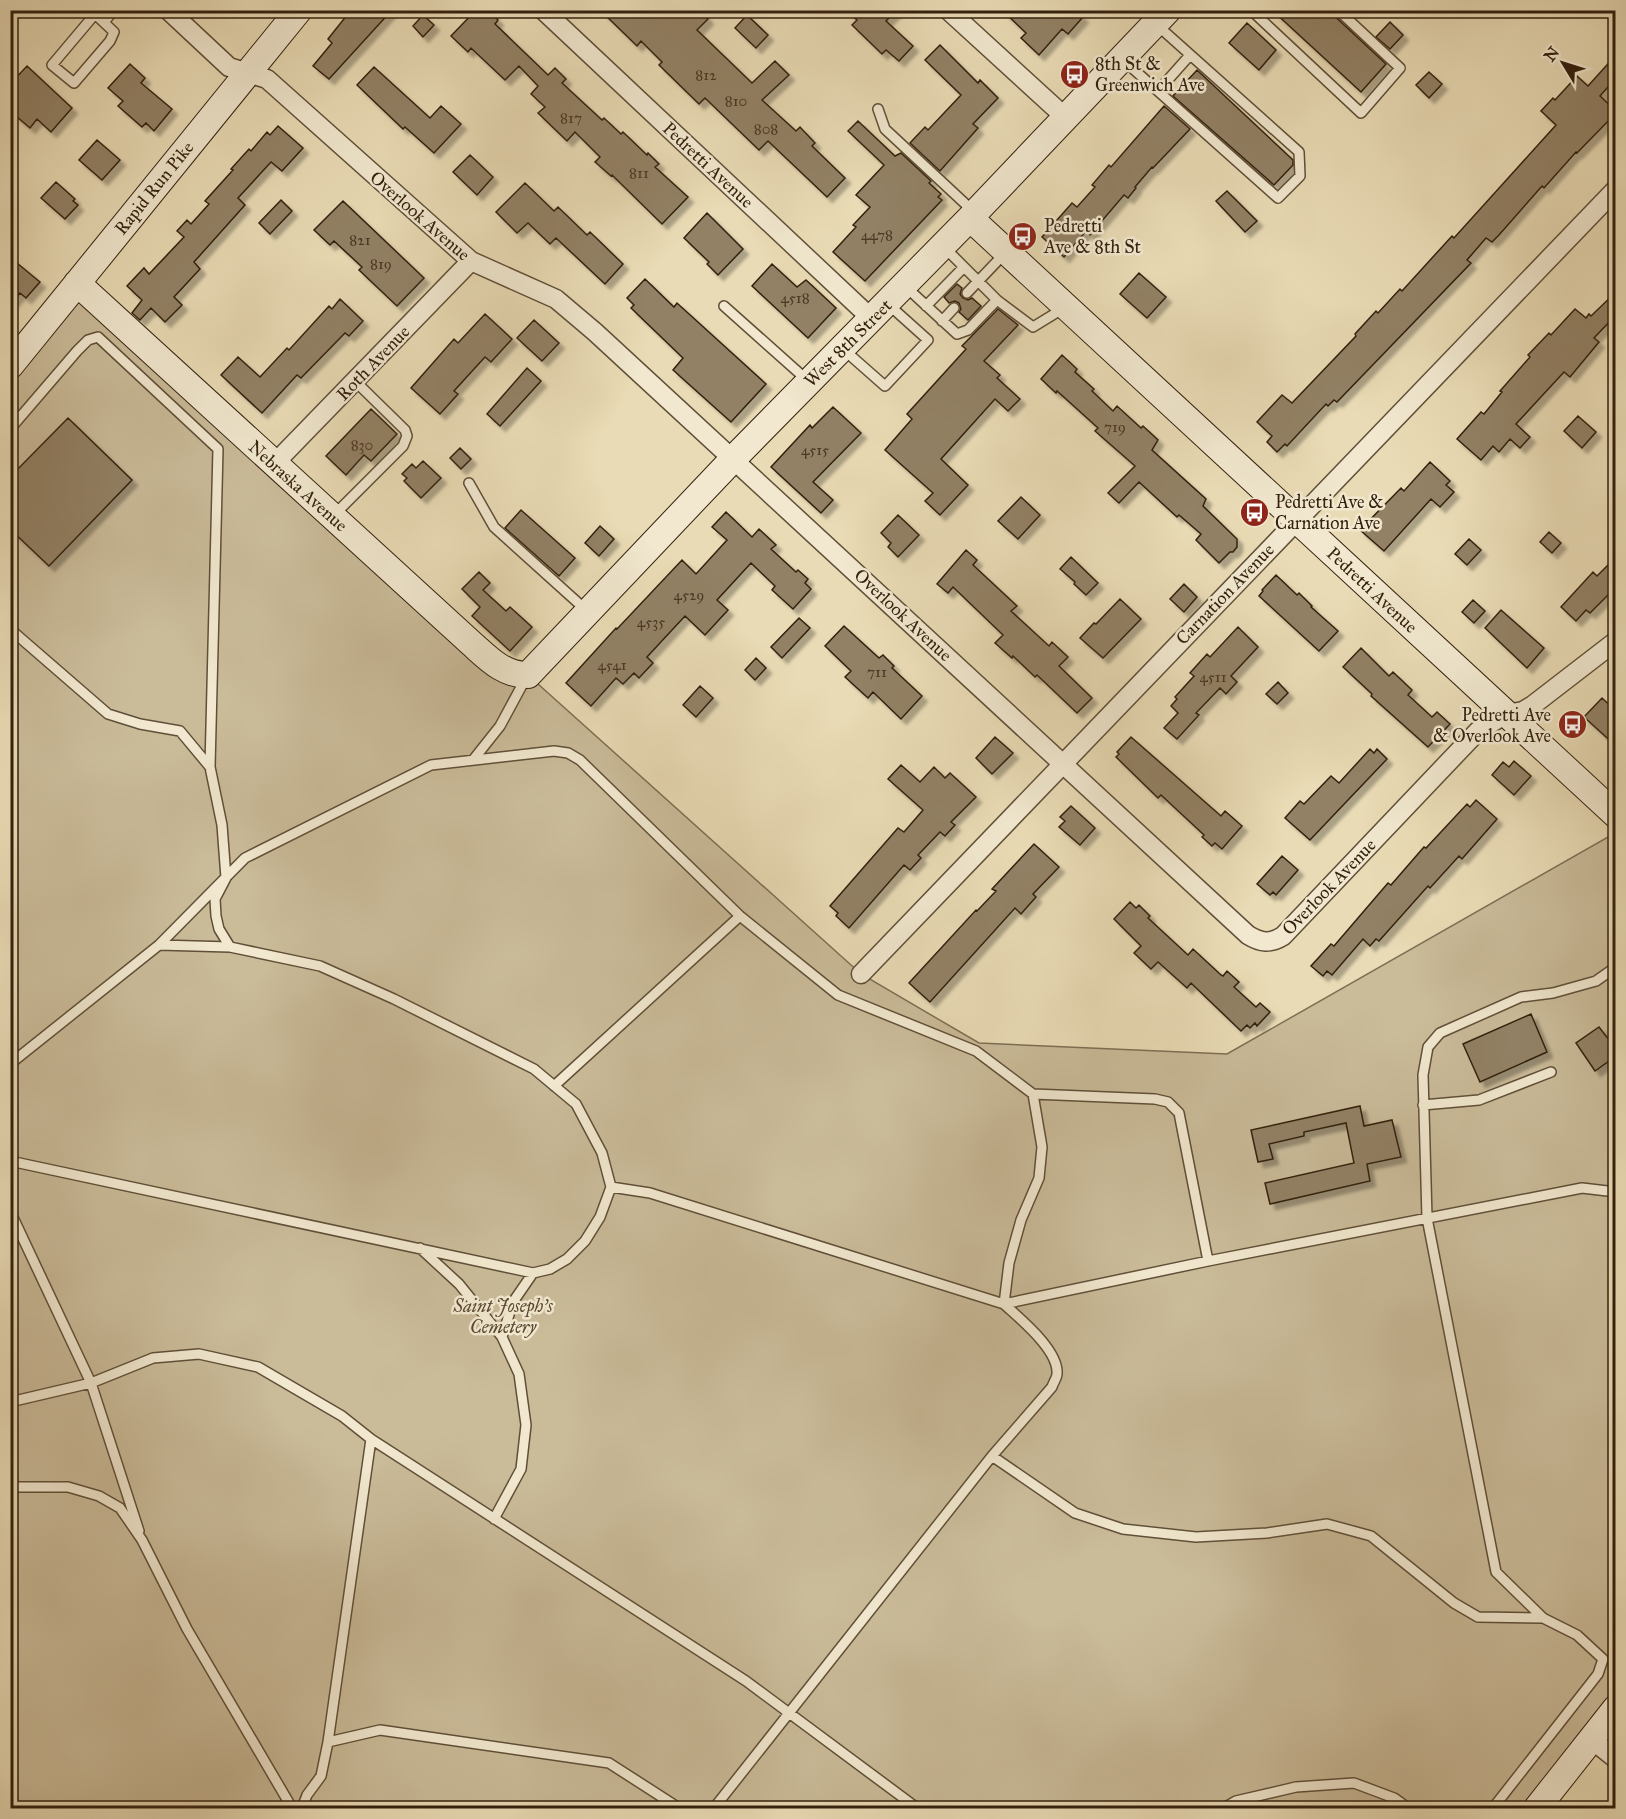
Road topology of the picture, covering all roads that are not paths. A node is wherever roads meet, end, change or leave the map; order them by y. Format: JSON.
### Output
{"nodes":[{"id":1,"x":114,"y":10,"type":"edge"},
{"id":2,"x":168,"y":10,"type":"edge"},
{"id":3,"x":299,"y":10,"type":"edge"},
{"id":4,"x":543,"y":10,"type":"edge"},
{"id":5,"x":948,"y":10,"type":"edge"},
{"id":6,"x":1251,"y":10,"type":"edge"},
{"id":7,"x":1338,"y":10,"type":"edge"},
{"id":8,"x":1162,"y":17,"type":"edge"},
{"id":9,"x":104,"y":22,"type":"junction"},
{"id":10,"x":1190,"y":56,"type":"junction"},
{"id":11,"x":1121,"y":59,"type":"junction"},
{"id":12,"x":247,"y":74,"type":"junction"},
{"id":13,"x":1158,"y":91,"type":"junction"},
{"id":14,"x":878,"y":109,"type":"dead end"},
{"id":15,"x":1065,"y":117,"type":"junction"},
{"id":16,"x":1616,"y":189,"type":"edge"},
{"id":17,"x":973,"y":215,"type":"junction"},
{"id":18,"x":943,"y":246,"type":"junction"},
{"id":19,"x":1006,"y":251,"type":"junction"},
{"id":20,"x":471,"y":261,"type":"junction"},
{"id":21,"x":964,"y":267,"type":"junction"},
{"id":22,"x":979,"y":281,"type":"junction"},
{"id":23,"x":77,"y":283,"type":"junction"},
{"id":24,"x":967,"y":293,"type":"dead end"},
{"id":25,"x":997,"y":300,"type":"junction"},
{"id":26,"x":888,"y":303,"type":"junction"},
{"id":27,"x":724,"y":306,"type":"dead end"},
{"id":28,"x":926,"y":306,"type":"junction"},
{"id":29,"x":1066,"y":307,"type":"junction"},
{"id":30,"x":954,"y":308,"type":"dead end"},
{"id":31,"x":942,"y":321,"type":"junction"},
{"id":32,"x":843,"y":349,"type":"junction"},
{"id":33,"x":13,"y":359,"type":"edge"},
{"id":34,"x":355,"y":381,"type":"junction"},
{"id":35,"x":809,"y":382,"type":"junction"},
{"id":36,"x":10,"y":429,"type":"edge"},
{"id":37,"x":734,"y":458,"type":"junction"},
{"id":38,"x":274,"y":464,"type":"junction"},
{"id":39,"x":469,"y":483,"type":"dead end"},
{"id":40,"x":332,"y":517,"type":"junction"},
{"id":41,"x":1296,"y":520,"type":"junction"},
{"id":42,"x":588,"y":612,"type":"junction"},
{"id":43,"x":10,"y":629,"type":"edge"},
{"id":44,"x":1616,"y":641,"type":"edge"},
{"id":45,"x":528,"y":675,"type":"junction"},
{"id":46,"x":1506,"y":714,"type":"junction"},
{"id":47,"x":473,"y":760,"type":"junction"},
{"id":48,"x":1064,"y":764,"type":"junction"},
{"id":49,"x":210,"y":767,"type":"junction"},
{"id":50,"x":1616,"y":815,"type":"edge"},
{"id":51,"x":226,"y":878,"type":"junction"},
{"id":52,"x":740,"y":916,"type":"junction"},
{"id":53,"x":159,"y":945,"type":"junction"},
{"id":54,"x":230,"y":947,"type":"junction"},
{"id":55,"x":1616,"y":967,"type":"edge"},
{"id":56,"x":861,"y":974,"type":"dead end"},
{"id":57,"x":10,"y":1064,"type":"edge"},
{"id":58,"x":1551,"y":1072,"type":"dead end"},
{"id":59,"x":554,"y":1086,"type":"junction"},
{"id":60,"x":1033,"y":1094,"type":"junction"},
{"id":61,"x":1424,"y":1105,"type":"junction"},
{"id":62,"x":10,"y":1161,"type":"edge"},
{"id":63,"x":611,"y":1187,"type":"junction"},
{"id":64,"x":1616,"y":1192,"type":"edge"},
{"id":65,"x":10,"y":1210,"type":"edge"},
{"id":66,"x":1427,"y":1218,"type":"junction"},
{"id":67,"x":418,"y":1246,"type":"junction"},
{"id":68,"x":1208,"y":1261,"type":"junction"},
{"id":69,"x":533,"y":1273,"type":"junction"},
{"id":70,"x":1004,"y":1304,"type":"junction"},
{"id":71,"x":502,"y":1337,"type":"junction"},
{"id":72,"x":91,"y":1383,"type":"junction"},
{"id":73,"x":10,"y":1402,"type":"edge"},
{"id":74,"x":371,"y":1439,"type":"junction"},
{"id":75,"x":992,"y":1456,"type":"junction"},
{"id":76,"x":10,"y":1487,"type":"edge"},
{"id":77,"x":494,"y":1519,"type":"junction"},
{"id":78,"x":142,"y":1540,"type":"junction"},
{"id":79,"x":1543,"y":1618,"type":"junction"},
{"id":80,"x":1616,"y":1708,"type":"edge"},
{"id":81,"x":790,"y":1714,"type":"junction"},
{"id":82,"x":1591,"y":1739,"type":"junction"},
{"id":83,"x":328,"y":1742,"type":"junction"},
{"id":84,"x":1616,"y":1759,"type":"edge"},
{"id":85,"x":292,"y":1809,"type":"edge"},
{"id":86,"x":302,"y":1809,"type":"edge"},
{"id":87,"x":679,"y":1809,"type":"edge"},
{"id":88,"x":714,"y":1809,"type":"edge"},
{"id":89,"x":917,"y":1809,"type":"edge"},
{"id":90,"x":1224,"y":1809,"type":"edge"},
{"id":91,"x":1408,"y":1809,"type":"edge"},
{"id":92,"x":1493,"y":1809,"type":"edge"},
{"id":93,"x":1537,"y":1809,"type":"edge"}],
"edges":[{"from":1,"to":9,"type":"lane"},
{"from":2,"to":12,"type":"street","name":"Overlook Avenue"},
{"from":3,"to":12,"type":"street","name":"Rapid Run Pike"},
{"from":4,"to":26,"type":"street","name":"Pedretti Avenue"},
{"from":5,"to":15,"type":"street"},
{"from":6,"to":7,"type":"lane"},
{"from":8,"to":10,"type":"lane"},
{"from":8,"to":11,"type":"street","name":"West 8th Street"},
{"from":9,"to":9,"type":"lane"},
{"from":10,"to":13,"type":"lane"},
{"from":10,"to":13,"type":"lane"},
{"from":11,"to":13,"type":"lane"},
{"from":11,"to":15,"type":"street","name":"West 8th Street"},
{"from":12,"to":20,"type":"street","name":"Overlook Avenue"},
{"from":12,"to":23,"type":"street","name":"Rapid Run Pike"},
{"from":14,"to":17,"type":"lane"},
{"from":15,"to":17,"type":"street","name":"West 8th Street"},
{"from":16,"to":41,"type":"street","name":"Carnation Avenue"},
{"from":17,"to":18,"type":"street","name":"West 8th Street"},
{"from":17,"to":19,"type":"street","name":"Pedretti Avenue"},
{"from":18,"to":21,"type":"lane"},
{"from":18,"to":26,"type":"street","name":"West 8th Street"},
{"from":19,"to":22,"type":"lane"},
{"from":19,"to":29,"type":"street","name":"Pedretti Avenue"},
{"from":20,"to":34,"type":"street","name":"Roth Avenue"},
{"from":20,"to":37,"type":"street","name":"Overlook Avenue"},
{"from":21,"to":22,"type":"lane"},
{"from":21,"to":28,"type":"lane"},
{"from":22,"to":24,"type":"lane"},
{"from":22,"to":25,"type":"lane"},
{"from":23,"to":33,"type":"street","name":"Rapid Run Pike"},
{"from":23,"to":38,"type":"street","name":"Nebraska Avenue"},
{"from":25,"to":29,"type":"lane"},
{"from":25,"to":31,"type":"lane"},
{"from":26,"to":28,"type":"lane"},
{"from":26,"to":32,"type":"street","name":"West 8th Street"},
{"from":26,"to":32,"type":"lane"},
{"from":27,"to":35,"type":"lane"},
{"from":28,"to":31,"type":"lane"},
{"from":29,"to":41,"type":"street","name":"Pedretti Avenue"},
{"from":30,"to":31,"type":"lane"},
{"from":32,"to":35,"type":"street","name":"West 8th Street"},
{"from":34,"to":38,"type":"street","name":"Roth Avenue"},
{"from":34,"to":40,"type":"lane"},
{"from":35,"to":37,"type":"street","name":"West 8th Street"},
{"from":36,"to":49,"type":"lane"},
{"from":37,"to":42,"type":"street","name":"West 8th Street"},
{"from":37,"to":48,"type":"street","name":"Overlook Avenue"},
{"from":38,"to":40,"type":"street","name":"Nebraska Avenue"},
{"from":39,"to":42,"type":"lane"},
{"from":40,"to":45,"type":"street","name":"Nebraska Avenue"},
{"from":41,"to":46,"type":"street","name":"Pedretti Avenue"},
{"from":41,"to":48,"type":"street","name":"Carnation Avenue"},
{"from":42,"to":45,"type":"street","name":"West 8th Street"},
{"from":43,"to":49,"type":"lane"},
{"from":44,"to":46,"type":"street","name":"Overlook Avenue"},
{"from":45,"to":47,"type":"lane"},
{"from":46,"to":48,"type":"street","name":"Overlook Avenue"},
{"from":46,"to":50,"type":"street","name":"Pedretti Avenue"},
{"from":47,"to":51,"type":"lane"},
{"from":47,"to":52,"type":"lane"},
{"from":48,"to":56,"type":"street","name":"Carnation Avenue"},
{"from":49,"to":51,"type":"lane"},
{"from":51,"to":53,"type":"lane"},
{"from":51,"to":54,"type":"lane"},
{"from":52,"to":59,"type":"lane"},
{"from":52,"to":60,"type":"lane"},
{"from":53,"to":54,"type":"lane"},
{"from":53,"to":57,"type":"lane"},
{"from":54,"to":59,"type":"lane"},
{"from":55,"to":61,"type":"lane"},
{"from":58,"to":61,"type":"lane"},
{"from":59,"to":63,"type":"lane"},
{"from":60,"to":68,"type":"lane"},
{"from":60,"to":70,"type":"lane"},
{"from":61,"to":66,"type":"lane"},
{"from":62,"to":67,"type":"lane"},
{"from":63,"to":69,"type":"lane"},
{"from":63,"to":70,"type":"lane"},
{"from":64,"to":66,"type":"lane"},
{"from":65,"to":72,"type":"lane"},
{"from":66,"to":68,"type":"lane"},
{"from":66,"to":79,"type":"lane"},
{"from":67,"to":69,"type":"lane"},
{"from":67,"to":71,"type":"lane"},
{"from":68,"to":70,"type":"lane"},
{"from":69,"to":71,"type":"lane"},
{"from":70,"to":75,"type":"lane"},
{"from":71,"to":77,"type":"lane"},
{"from":72,"to":73,"type":"lane"},
{"from":72,"to":74,"type":"lane"},
{"from":72,"to":78,"type":"lane"},
{"from":74,"to":77,"type":"lane"},
{"from":74,"to":83,"type":"lane"},
{"from":75,"to":79,"type":"lane"},
{"from":75,"to":81,"type":"lane"},
{"from":76,"to":78,"type":"lane"},
{"from":77,"to":81,"type":"lane"},
{"from":78,"to":85,"type":"lane"},
{"from":79,"to":92,"type":"lane"},
{"from":80,"to":82,"type":"street"},
{"from":81,"to":88,"type":"lane"},
{"from":81,"to":89,"type":"lane"},
{"from":82,"to":84,"type":"street"},
{"from":82,"to":93,"type":"street"},
{"from":83,"to":86,"type":"lane"},
{"from":83,"to":87,"type":"lane"},
{"from":90,"to":91,"type":"lane"}]}
